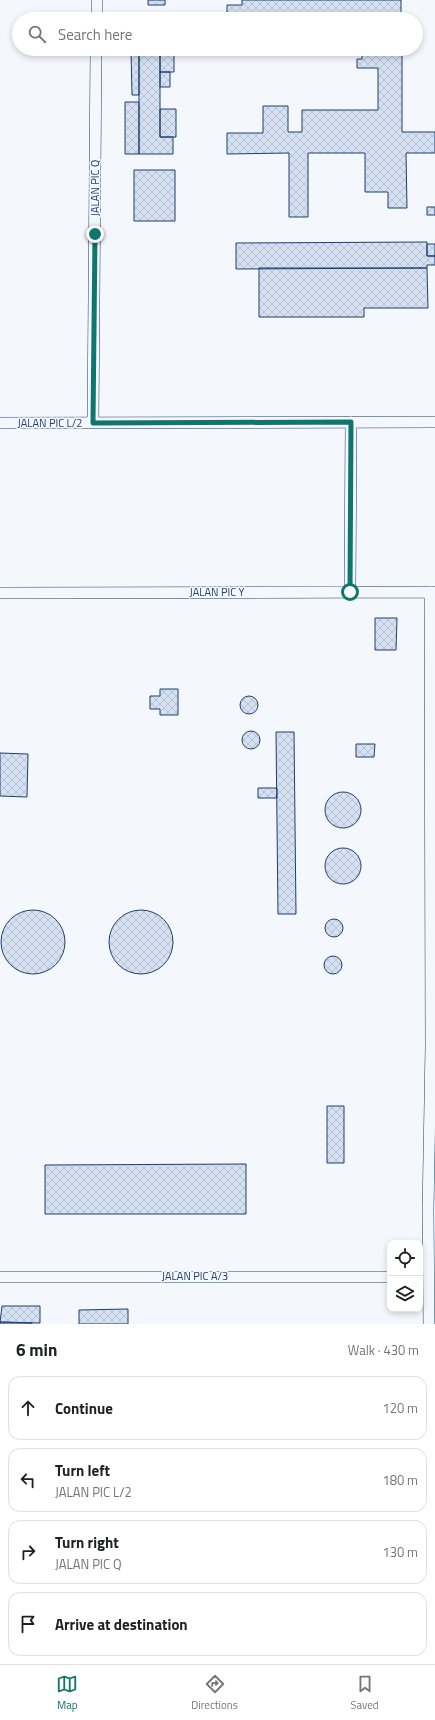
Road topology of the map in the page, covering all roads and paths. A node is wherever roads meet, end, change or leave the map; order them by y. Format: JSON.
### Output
{"nodes":[{"id":1,"x":97,"y":0,"type":"edge"},
{"id":2,"x":97,"y":12,"type":"edge"},
{"id":3,"x":96,"y":56,"type":"edge"},
{"id":4,"x":351,"y":422,"type":"junction"},
{"id":5,"x":435,"y":422,"type":"edge"},
{"id":6,"x":0,"y":423,"type":"edge"},
{"id":7,"x":93,"y":423,"type":"junction"},
{"id":8,"x":350,"y":592,"type":"junction"},
{"id":9,"x":433,"y":592,"type":"edge"},
{"id":10,"x":0,"y":593,"type":"edge"},
{"id":11,"x":0,"y":1277,"type":"edge"},
{"id":12,"x":387,"y":1277,"type":"edge"},
{"id":13,"x":428,"y":1277,"type":"edge"},
{"id":14,"x":428,"y":1324,"type":"edge"}],
"edges":[{"from":1,"to":2,"type":"street"},
{"from":3,"to":7,"type":"street","name":"JALAN PIC Q"},
{"from":4,"to":5,"type":"street","name":"JALAN PIC L/2"},
{"from":4,"to":7,"type":"street","name":"JALAN PIC L/2"},
{"from":4,"to":8,"type":"street"},
{"from":6,"to":7,"type":"street","name":"JALAN PIC L/2"},
{"from":8,"to":9,"type":"street","name":"JALAN PIC Y"},
{"from":8,"to":10,"type":"street","name":"JALAN PIC Y"},
{"from":9,"to":13,"type":"street"},
{"from":11,"to":12,"type":"street","name":"JALAN PIC A/3"},
{"from":13,"to":14,"type":"street"}]}
